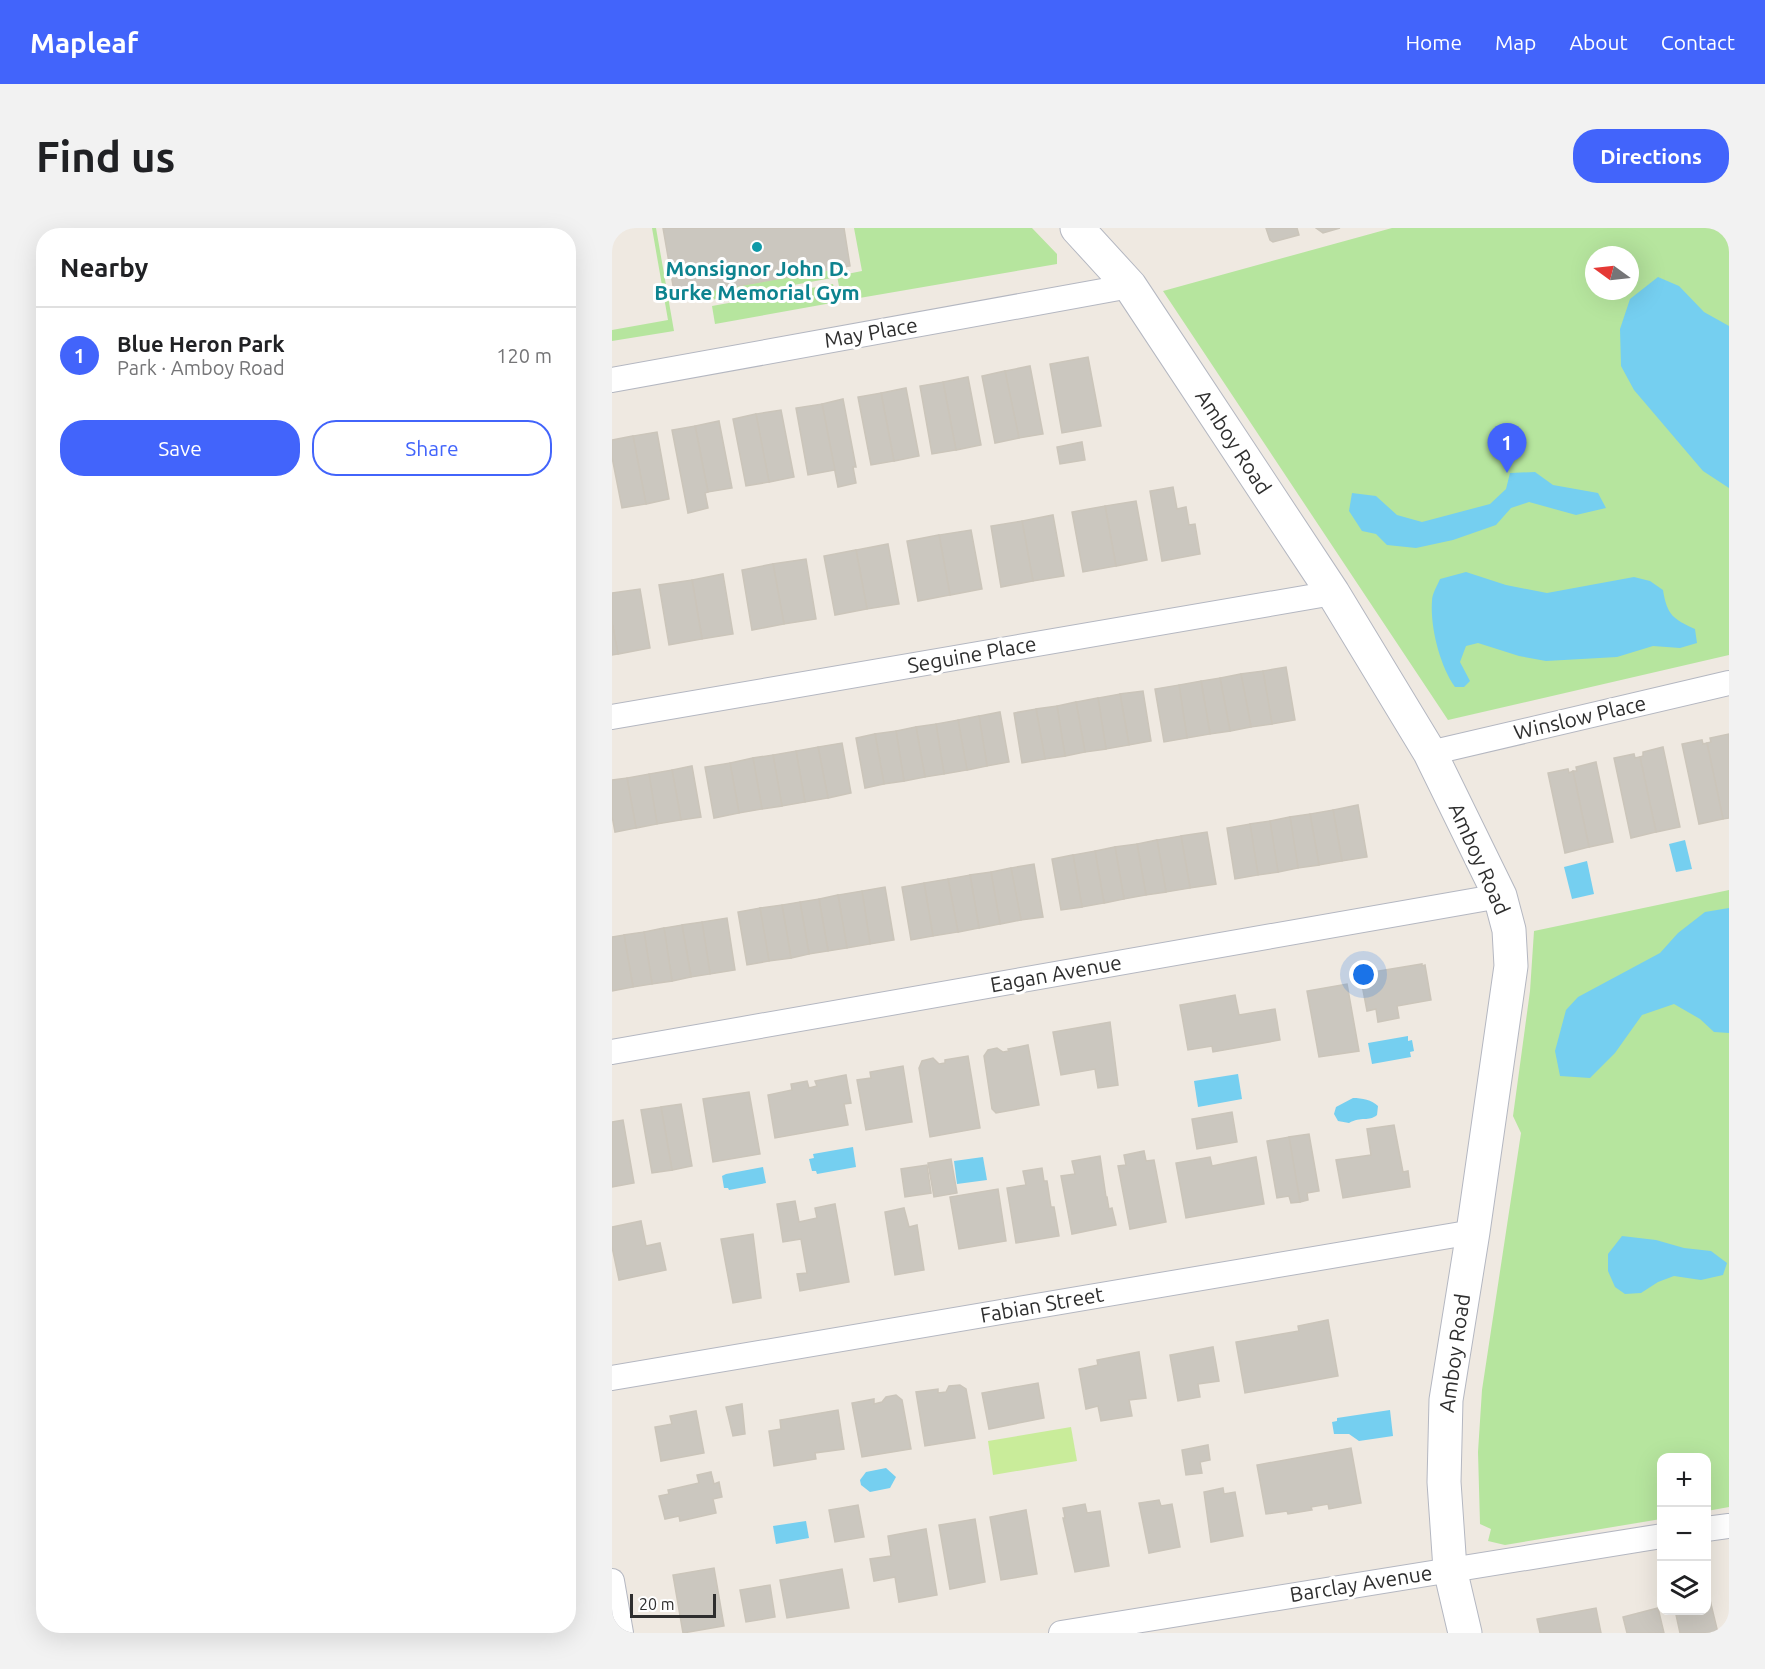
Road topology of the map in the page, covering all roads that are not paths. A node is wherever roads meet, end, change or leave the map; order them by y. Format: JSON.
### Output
{"nodes":[{"id":1,"x":1077,"y":228,"type":"edge"},
{"id":2,"x":1130,"y":286,"type":"junction"},
{"id":3,"x":612,"y":380,"type":"edge"},
{"id":4,"x":1333,"y":593,"type":"junction"},
{"id":5,"x":1729,"y":683,"type":"edge"},
{"id":6,"x":612,"y":717,"type":"edge"},
{"id":7,"x":1430,"y":753,"type":"junction"},
{"id":8,"x":1500,"y":896,"type":"junction"},
{"id":9,"x":612,"y":1052,"type":"edge"},
{"id":10,"x":1473,"y":1232,"type":"junction"},
{"id":11,"x":612,"y":1378,"type":"edge"},
{"id":12,"x":1729,"y":1526,"type":"edge"},
{"id":13,"x":1711,"y":1529,"type":"edge"},
{"id":14,"x":1657,"y":1537,"type":"edge"},
{"id":15,"x":1450,"y":1569,"type":"junction"},
{"id":16,"x":612,"y":1581,"type":"edge"},
{"id":17,"x":621,"y":1633,"type":"edge"},
{"id":18,"x":1061,"y":1633,"type":"edge"},
{"id":19,"x":1465,"y":1633,"type":"edge"}],
"edges":[{"from":1,"to":2,"type":"main road","name":"Amboy Road"},
{"from":2,"to":3,"type":"street","name":"May Place"},
{"from":2,"to":4,"type":"main road","name":"Amboy Road"},
{"from":4,"to":6,"type":"street","name":"Seguine Place"},
{"from":4,"to":7,"type":"main road","name":"Amboy Road"},
{"from":5,"to":7,"type":"street","name":"Winslow Place"},
{"from":7,"to":8,"type":"main road","name":"Amboy Road"},
{"from":8,"to":9,"type":"street","name":"Eagan Avenue"},
{"from":8,"to":10,"type":"main road","name":"Amboy Road"},
{"from":10,"to":11,"type":"street","name":"Fabian Street"},
{"from":10,"to":15,"type":"main road","name":"Amboy Road"},
{"from":12,"to":13,"type":"street"},
{"from":14,"to":15,"type":"street","name":"Barclay Avenue"},
{"from":15,"to":18,"type":"street","name":"Barclay Avenue"},
{"from":15,"to":19,"type":"main road","name":"Amboy Road"},
{"from":16,"to":17,"type":"street"}]}
